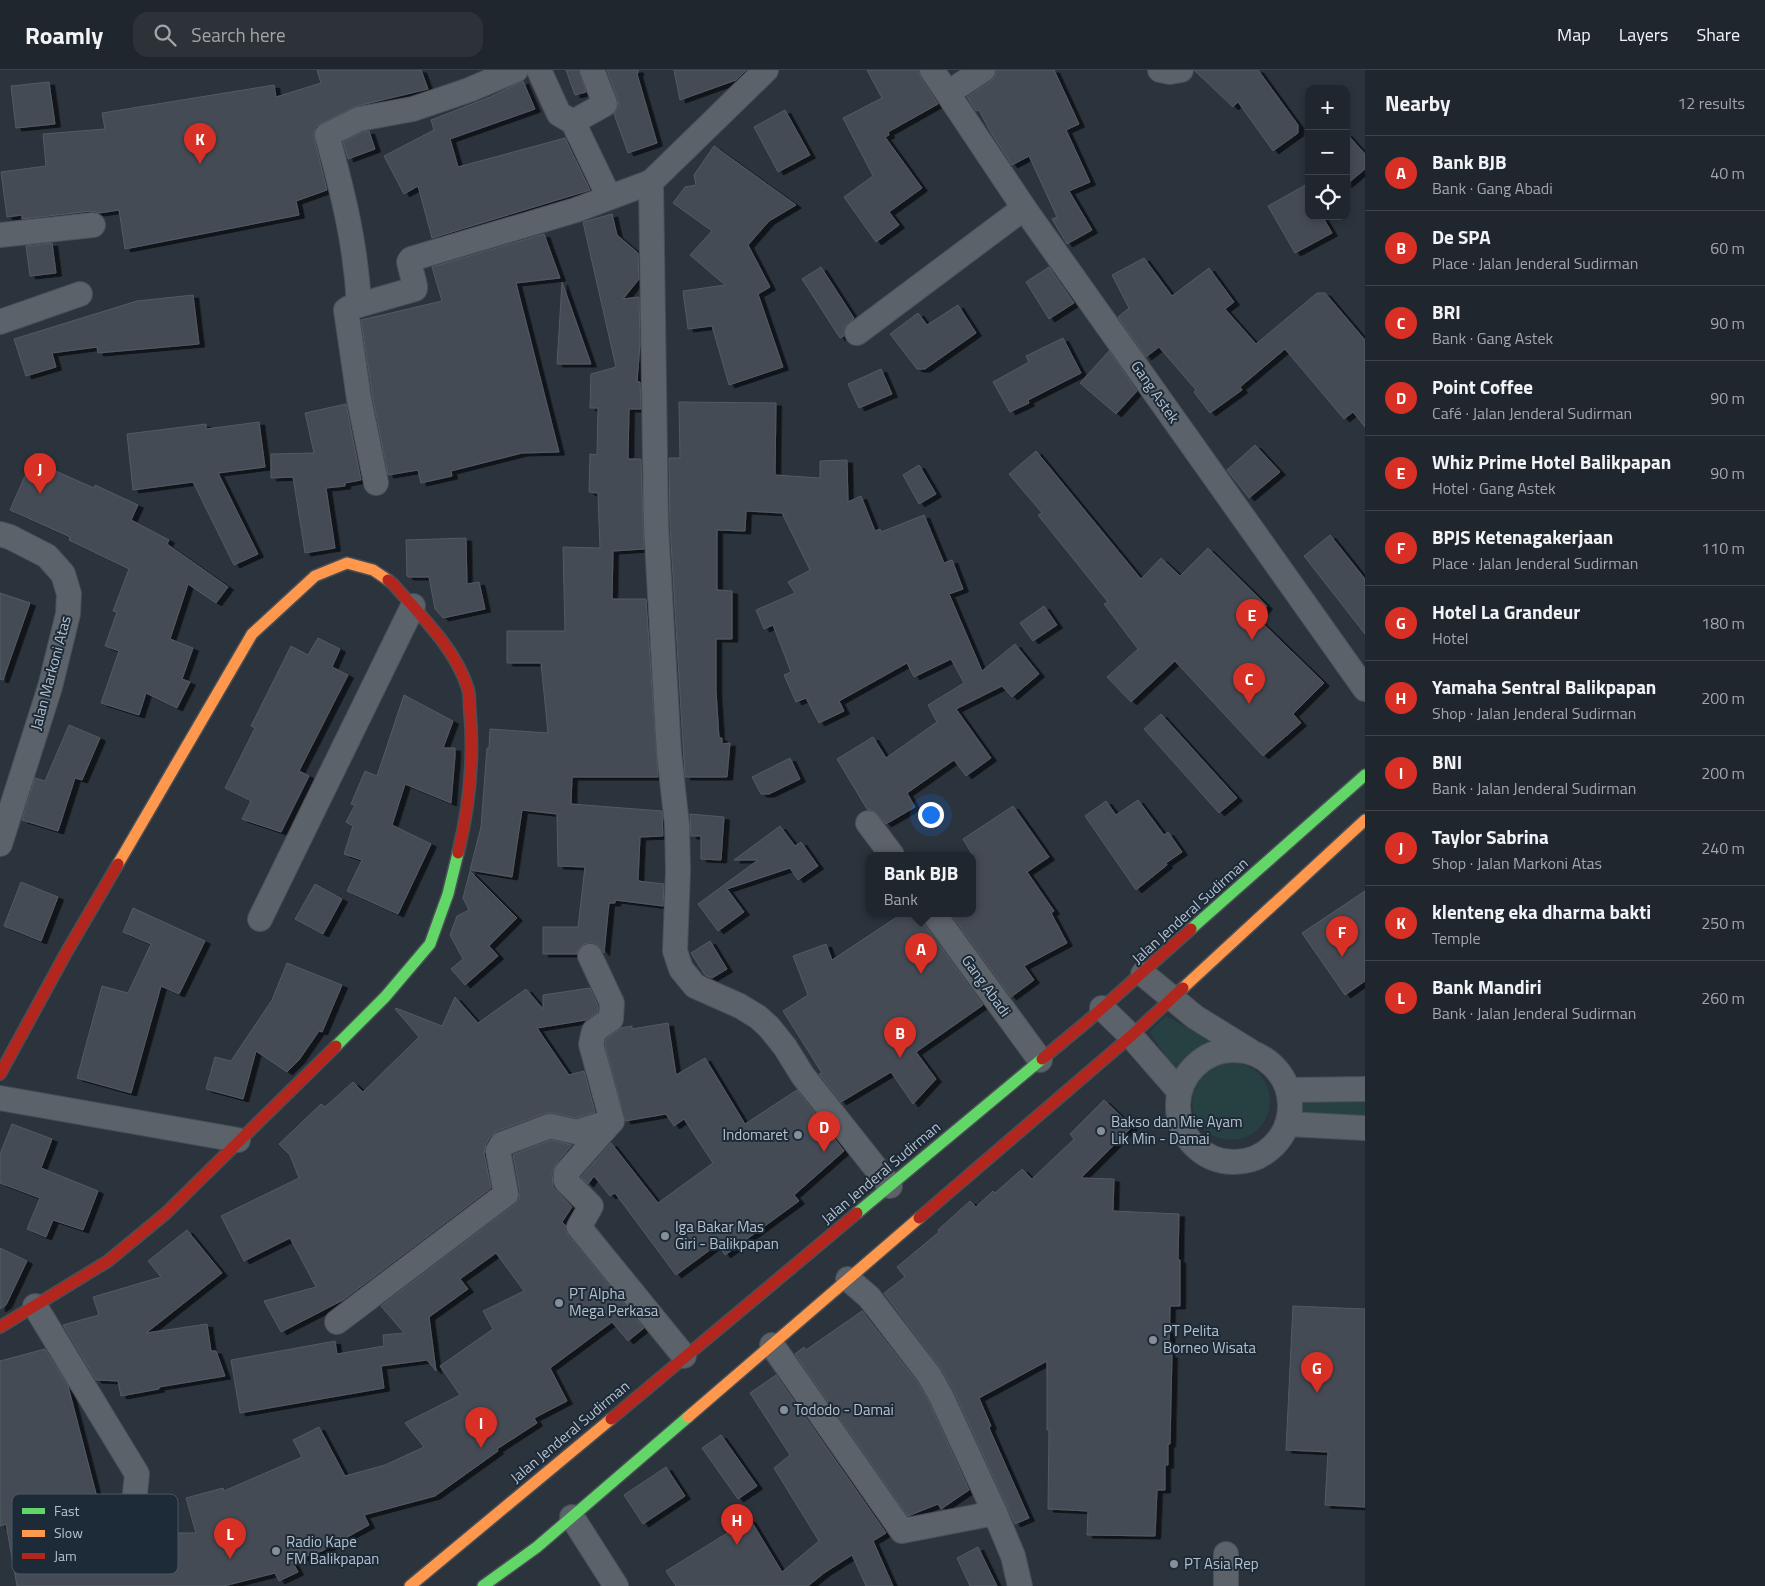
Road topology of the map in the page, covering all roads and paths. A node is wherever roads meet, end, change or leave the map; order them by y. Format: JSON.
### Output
{"nodes":[{"id":1,"x":516,"y":70,"type":"edge"},
{"id":2,"x":539,"y":70,"type":"edge"},
{"id":3,"x":592,"y":70,"type":"edge"},
{"id":4,"x":766,"y":70,"type":"edge"},
{"id":5,"x":932,"y":70,"type":"edge"},
{"id":6,"x":983,"y":70,"type":"edge"},
{"id":7,"x":1160,"y":70,"type":"edge"},
{"id":8,"x":1181,"y":70,"type":"edge"},
{"id":9,"x":948,"y":93,"type":"junction"},
{"id":10,"x":573,"y":122,"type":"junction"},
{"id":11,"x":651,"y":182,"type":"junction"},
{"id":12,"x":609,"y":197,"type":"junction"},
{"id":13,"x":1024,"y":208,"type":"junction"},
{"id":14,"x":93,"y":225,"type":"dead end"},
{"id":15,"x":0,"y":235,"type":"edge"},
{"id":16,"x":80,"y":294,"type":"dead end"},
{"id":17,"x":358,"y":305,"type":"junction"},
{"id":18,"x":0,"y":322,"type":"edge"},
{"id":19,"x":857,"y":333,"type":"dead end"},
{"id":20,"x":376,"y":483,"type":"dead end"},
{"id":21,"x":0,"y":534,"type":"edge"},
{"id":22,"x":413,"y":606,"type":"junction"},
{"id":23,"x":1365,"y":689,"type":"edge"},
{"id":24,"x":1365,"y":775,"type":"edge"},
{"id":25,"x":1365,"y":820,"type":"edge"},
{"id":26,"x":868,"y":823,"type":"dead end"},
{"id":27,"x":0,"y":844,"type":"edge"},
{"id":28,"x":890,"y":852,"type":"edge"},
{"id":29,"x":936,"y":917,"type":"edge"},
{"id":30,"x":260,"y":919,"type":"dead end"},
{"id":31,"x":590,"y":956,"type":"dead end"},
{"id":32,"x":1143,"y":974,"type":"junction"},
{"id":33,"x":1173,"y":999,"type":"junction"},
{"id":34,"x":1102,"y":1008,"type":"junction"},
{"id":35,"x":1131,"y":1036,"type":"junction"},
{"id":36,"x":1254,"y":1053,"type":"junction"},
{"id":37,"x":1040,"y":1060,"type":"junction"},
{"id":38,"x":0,"y":1074,"type":"edge"},
{"id":39,"x":1365,"y":1089,"type":"edge"},
{"id":40,"x":1288,"y":1090,"type":"junction"},
{"id":41,"x":1180,"y":1091,"type":"junction"},
{"id":42,"x":0,"y":1098,"type":"edge"},
{"id":43,"x":612,"y":1121,"type":"junction"},
{"id":44,"x":1287,"y":1124,"type":"junction"},
{"id":45,"x":1365,"y":1128,"type":"edge"},
{"id":46,"x":238,"y":1140,"type":"junction"},
{"id":47,"x":890,"y":1186,"type":"junction"},
{"id":48,"x":848,"y":1279,"type":"junction"},
{"id":49,"x":35,"y":1306,"type":"junction"},
{"id":50,"x":337,"y":1322,"type":"dead end"},
{"id":51,"x":0,"y":1327,"type":"edge"},
{"id":52,"x":772,"y":1345,"type":"junction"},
{"id":53,"x":684,"y":1356,"type":"junction"},
{"id":54,"x":135,"y":1494,"type":"edge"},
{"id":55,"x":995,"y":1513,"type":"junction"},
{"id":56,"x":572,"y":1517,"type":"junction"},
{"id":57,"x":1226,"y":1554,"type":"dead end"},
{"id":58,"x":410,"y":1586,"type":"edge"},
{"id":59,"x":483,"y":1586,"type":"edge"},
{"id":60,"x":616,"y":1586,"type":"edge"},
{"id":61,"x":1020,"y":1586,"type":"edge"},
{"id":62,"x":1226,"y":1586,"type":"edge"}],
"edges":[{"from":1,"to":17,"type":"street"},
{"from":2,"to":10,"type":"street"},
{"from":3,"to":10,"type":"street"},
{"from":4,"to":11,"type":"street"},
{"from":5,"to":9,"type":"street","name":"Gang Astek"},
{"from":6,"to":9,"type":"street"},
{"from":7,"to":8,"type":"street"},
{"from":9,"to":13,"type":"street","name":"Gang Astek"},
{"from":10,"to":12,"type":"street"},
{"from":11,"to":12,"type":"street"},
{"from":11,"to":47,"type":"street"},
{"from":12,"to":17,"type":"street"},
{"from":13,"to":19,"type":"street"},
{"from":13,"to":23,"type":"street","name":"Gang Astek"},
{"from":14,"to":15,"type":"street"},
{"from":16,"to":18,"type":"street"},
{"from":17,"to":20,"type":"street"},
{"from":21,"to":27,"type":"street","name":"Jalan Markoni Atas"},
{"from":22,"to":30,"type":"street"},
{"from":22,"to":38,"type":"main road"},
{"from":22,"to":46,"type":"main road"},
{"from":24,"to":32,"type":"main road","name":"Jalan Jenderal Sudirman"},
{"from":25,"to":33,"type":"main road"},
{"from":26,"to":28,"type":"street"},
{"from":29,"to":37,"type":"street","name":"Gang Abadi"},
{"from":31,"to":43,"type":"street"},
{"from":32,"to":33,"type":"street"},
{"from":32,"to":34,"type":"main road","name":"Jalan Jenderal Sudirman"},
{"from":33,"to":35,"type":"main road"},
{"from":33,"to":36,"type":"street"},
{"from":34,"to":35,"type":"street"},
{"from":34,"to":37,"type":"main road","name":"Jalan Jenderal Sudirman"},
{"from":35,"to":41,"type":"street"},
{"from":35,"to":48,"type":"main road"},
{"from":36,"to":40,"type":"street"},
{"from":36,"to":41,"type":"street"},
{"from":37,"to":47,"type":"main road","name":"Jalan Jenderal Sudirman"},
{"from":39,"to":40,"type":"street"},
{"from":40,"to":44,"type":"street"},
{"from":41,"to":44,"type":"street"},
{"from":42,"to":46,"type":"street"},
{"from":43,"to":50,"type":"street"},
{"from":43,"to":53,"type":"street"},
{"from":44,"to":45,"type":"street"},
{"from":46,"to":49,"type":"main road"},
{"from":47,"to":53,"type":"main road","name":"Jalan Jenderal Sudirman"},
{"from":48,"to":52,"type":"main road"},
{"from":48,"to":55,"type":"street"},
{"from":49,"to":51,"type":"main road"},
{"from":49,"to":54,"type":"street"},
{"from":52,"to":55,"type":"street"},
{"from":52,"to":56,"type":"main road"},
{"from":53,"to":58,"type":"main road","name":"Jalan Jenderal Sudirman"},
{"from":55,"to":61,"type":"street"},
{"from":56,"to":59,"type":"main road"},
{"from":56,"to":60,"type":"street"},
{"from":57,"to":62,"type":"street"}]}
